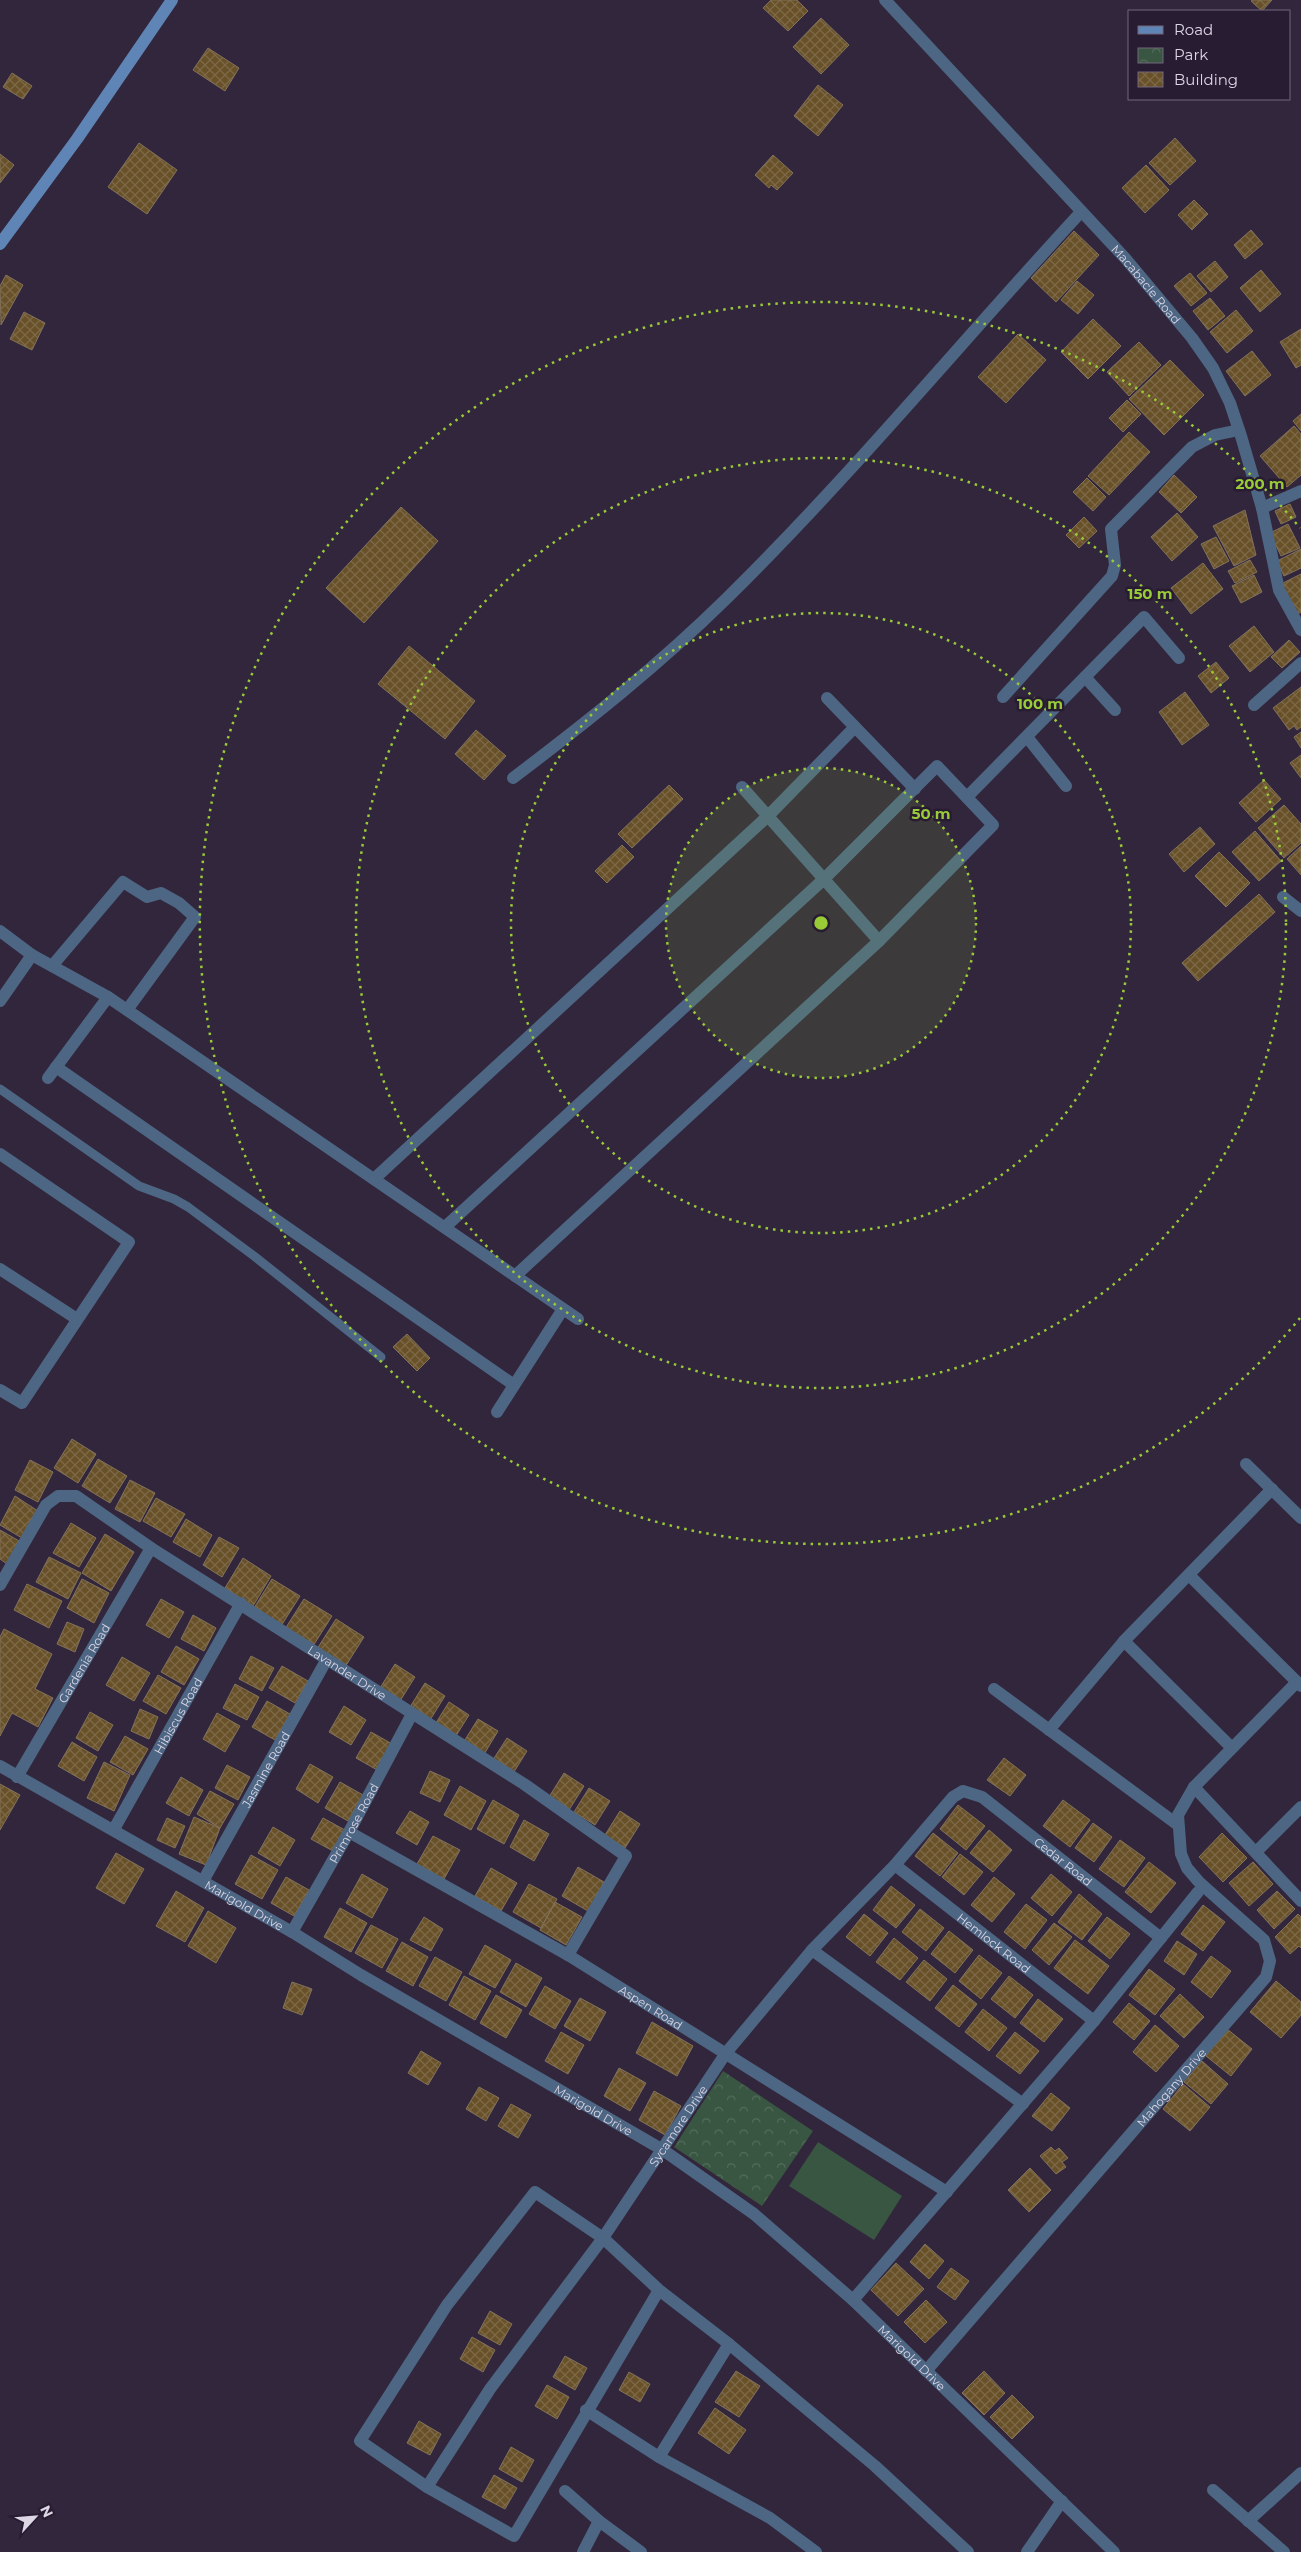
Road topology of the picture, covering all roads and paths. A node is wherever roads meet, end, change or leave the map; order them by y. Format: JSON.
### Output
{"nodes":[{"id":1,"x":172,"y":0,"type":"edge"},
{"id":2,"x":885,"y":0,"type":"edge"},
{"id":3,"x":1081,"y":212,"type":"junction"},
{"id":4,"x":0,"y":244,"type":"edge"},
{"id":5,"x":1239,"y":430,"type":"junction"},
{"id":6,"x":1301,"y":491,"type":"edge"},
{"id":7,"x":1262,"y":508,"type":"junction"},
{"id":8,"x":1301,"y":630,"type":"edge"},
{"id":9,"x":1179,"y":658,"type":"dead end"},
{"id":10,"x":1301,"y":663,"type":"edge"},
{"id":11,"x":1085,"y":677,"type":"junction"},
{"id":12,"x":1003,"y":697,"type":"dead end"},
{"id":13,"x":828,"y":698,"type":"dead end"},
{"id":14,"x":1254,"y":705,"type":"dead end"},
{"id":15,"x":1115,"y":710,"type":"dead end"},
{"id":16,"x":855,"y":727,"type":"junction"},
{"id":17,"x":1027,"y":736,"type":"junction"},
{"id":18,"x":513,"y":778,"type":"dead end"},
{"id":19,"x":1066,"y":786,"type":"dead end"},
{"id":20,"x":742,"y":787,"type":"dead end"},
{"id":21,"x":915,"y":789,"type":"junction"},
{"id":22,"x":967,"y":797,"type":"junction"},
{"id":23,"x":768,"y":816,"type":"junction"},
{"id":24,"x":824,"y":879,"type":"junction"},
{"id":25,"x":1284,"y":897,"type":"dead end"},
{"id":26,"x":1301,"y":911,"type":"edge"},
{"id":27,"x":0,"y":931,"type":"edge"},
{"id":28,"x":879,"y":941,"type":"junction"},
{"id":29,"x":32,"y":955,"type":"junction"},
{"id":30,"x":52,"y":966,"type":"junction"},
{"id":31,"x":108,"y":997,"type":"junction"},
{"id":32,"x":0,"y":1001,"type":"edge"},
{"id":33,"x":127,"y":1010,"type":"junction"},
{"id":34,"x":56,"y":1067,"type":"junction"},
{"id":35,"x":48,"y":1078,"type":"dead end"},
{"id":36,"x":0,"y":1089,"type":"edge"},
{"id":37,"x":0,"y":1154,"type":"edge"},
{"id":38,"x":374,"y":1179,"type":"junction"},
{"id":39,"x":444,"y":1227,"type":"junction"},
{"id":40,"x":0,"y":1269,"type":"edge"},
{"id":41,"x":515,"y":1276,"type":"junction"},
{"id":42,"x":563,"y":1308,"type":"junction"},
{"id":43,"x":78,"y":1319,"type":"junction"},
{"id":44,"x":578,"y":1319,"type":"dead end"},
{"id":45,"x":381,"y":1357,"type":"dead end"},
{"id":46,"x":514,"y":1385,"type":"junction"},
{"id":47,"x":0,"y":1390,"type":"edge"},
{"id":48,"x":497,"y":1412,"type":"dead end"},
{"id":49,"x":1246,"y":1464,"type":"dead end"},
{"id":50,"x":1272,"y":1489,"type":"junction"},
{"id":51,"x":1301,"y":1518,"type":"edge"},
{"id":52,"x":151,"y":1548,"type":"junction"},
{"id":53,"x":1188,"y":1575,"type":"junction"},
{"id":54,"x":0,"y":1586,"type":"edge"},
{"id":55,"x":241,"y":1603,"type":"junction"},
{"id":56,"x":1124,"y":1640,"type":"junction"},
{"id":57,"x":328,"y":1659,"type":"junction"},
{"id":58,"x":1299,"y":1684,"type":"edge"},
{"id":59,"x":994,"y":1689,"type":"dead end"},
{"id":60,"x":412,"y":1714,"type":"junction"},
{"id":61,"x":1049,"y":1730,"type":"junction"},
{"id":62,"x":1232,"y":1748,"type":"junction"},
{"id":63,"x":0,"y":1766,"type":"edge"},
{"id":64,"x":17,"y":1777,"type":"junction"},
{"id":65,"x":1194,"y":1787,"type":"junction"},
{"id":66,"x":963,"y":1792,"type":"joint"},
{"id":67,"x":1301,"y":1807,"type":"edge"},
{"id":68,"x":1178,"y":1825,"type":"junction"},
{"id":69,"x":114,"y":1829,"type":"junction"},
{"id":70,"x":349,"y":1832,"type":"junction"},
{"id":71,"x":1256,"y":1852,"type":"junction"},
{"id":72,"x":895,"y":1865,"type":"junction"},
{"id":73,"x":202,"y":1881,"type":"junction"},
{"id":74,"x":1198,"y":1892,"type":"dead end"},
{"id":75,"x":1301,"y":1901,"type":"edge"},
{"id":76,"x":292,"y":1932,"type":"junction"},
{"id":77,"x":1161,"y":1938,"type":"junction"},
{"id":78,"x":812,"y":1950,"type":"junction"},
{"id":79,"x":568,"y":1955,"type":"junction"},
{"id":80,"x":1094,"y":2022,"type":"junction"},
{"id":81,"x":726,"y":2053,"type":"junction"},
{"id":82,"x":1023,"y":2104,"type":"junction"},
{"id":83,"x":663,"y":2150,"type":"junction"},
{"id":84,"x":947,"y":2192,"type":"junction"},
{"id":85,"x":603,"y":2238,"type":"junction"},
{"id":86,"x":659,"y":2290,"type":"junction"},
{"id":87,"x":853,"y":2300,"type":"junction"},
{"id":88,"x":729,"y":2344,"type":"junction"},
{"id":89,"x":926,"y":2371,"type":"junction"},
{"id":90,"x":586,"y":2410,"type":"junction"},
{"id":91,"x":659,"y":2457,"type":"junction"},
{"id":92,"x":1301,"y":2473,"type":"edge"},
{"id":93,"x":427,"y":2487,"type":"junction"},
{"id":94,"x":1213,"y":2490,"type":"dead end"},
{"id":95,"x":565,"y":2491,"type":"dead end"},
{"id":96,"x":1062,"y":2501,"type":"junction"},
{"id":97,"x":1248,"y":2521,"type":"junction"},
{"id":98,"x":598,"y":2522,"type":"junction"},
{"id":99,"x":583,"y":2552,"type":"edge"},
{"id":100,"x":641,"y":2552,"type":"edge"},
{"id":101,"x":816,"y":2552,"type":"edge"},
{"id":102,"x":968,"y":2552,"type":"edge"},
{"id":103,"x":1027,"y":2552,"type":"edge"},
{"id":104,"x":1114,"y":2552,"type":"edge"},
{"id":105,"x":1284,"y":2552,"type":"edge"}],
"edges":[{"from":1,"to":4,"type":"street"},
{"from":2,"to":3,"type":"street","name":"Macabacle Road"},
{"from":3,"to":5,"type":"street","name":"Macabacle Road"},
{"from":3,"to":18,"type":"street"},
{"from":5,"to":7,"type":"street","name":"Macabacle Road"},
{"from":5,"to":12,"type":"street"},
{"from":6,"to":7,"type":"street"},
{"from":7,"to":8,"type":"street","name":"Macabacle Road"},
{"from":9,"to":11,"type":"street"},
{"from":10,"to":14,"type":"street"},
{"from":11,"to":15,"type":"street"},
{"from":11,"to":17,"type":"street"},
{"from":13,"to":16,"type":"street"},
{"from":16,"to":21,"type":"street"},
{"from":16,"to":23,"type":"street"},
{"from":17,"to":19,"type":"street"},
{"from":17,"to":22,"type":"street"},
{"from":20,"to":23,"type":"street"},
{"from":21,"to":22,"type":"street"},
{"from":21,"to":24,"type":"street"},
{"from":22,"to":28,"type":"street"},
{"from":23,"to":24,"type":"street"},
{"from":23,"to":38,"type":"street"},
{"from":24,"to":28,"type":"street"},
{"from":24,"to":39,"type":"street"},
{"from":25,"to":26,"type":"street"},
{"from":27,"to":29,"type":"street"},
{"from":28,"to":41,"type":"street"},
{"from":29,"to":30,"type":"street"},
{"from":29,"to":32,"type":"street"},
{"from":30,"to":31,"type":"street"},
{"from":30,"to":33,"type":"street"},
{"from":31,"to":33,"type":"street"},
{"from":31,"to":34,"type":"street"},
{"from":33,"to":38,"type":"street"},
{"from":34,"to":35,"type":"street"},
{"from":34,"to":46,"type":"street"},
{"from":36,"to":45,"type":"lane"},
{"from":37,"to":43,"type":"street"},
{"from":38,"to":39,"type":"street"},
{"from":39,"to":41,"type":"street"},
{"from":40,"to":43,"type":"street"},
{"from":41,"to":42,"type":"street"},
{"from":42,"to":44,"type":"street"},
{"from":42,"to":46,"type":"street"},
{"from":43,"to":47,"type":"street"},
{"from":46,"to":48,"type":"street"},
{"from":49,"to":50,"type":"street"},
{"from":50,"to":51,"type":"street"},
{"from":50,"to":53,"type":"street"},
{"from":52,"to":54,"type":"street","name":"Lavander Drive"},
{"from":52,"to":55,"type":"street","name":"Lavander Drive"},
{"from":52,"to":64,"type":"street","name":"Gardenia Road"},
{"from":53,"to":56,"type":"street"},
{"from":53,"to":58,"type":"street"},
{"from":55,"to":57,"type":"street","name":"Lavander Drive"},
{"from":55,"to":69,"type":"street","name":"Hibiscus Road"},
{"from":56,"to":61,"type":"street"},
{"from":56,"to":62,"type":"street"},
{"from":57,"to":60,"type":"street","name":"Lavander Drive"},
{"from":57,"to":73,"type":"street","name":"Jasmine Road"},
{"from":58,"to":62,"type":"street","name":"Mahogany Drive"},
{"from":59,"to":61,"type":"street"},
{"from":60,"to":70,"type":"street","name":"Primrose Road"},
{"from":60,"to":79,"type":"street","name":"Lavander Drive"},
{"from":61,"to":68,"type":"street"},
{"from":62,"to":65,"type":"street","name":"Mahogany Drive"},
{"from":63,"to":64,"type":"street","name":"Marigold Drive"},
{"from":64,"to":69,"type":"street","name":"Marigold Drive"},
{"from":65,"to":68,"type":"street","name":"Mahogany Drive"},
{"from":65,"to":71,"type":"street"},
{"from":66,"to":72,"type":"street","name":"Sycamore Drive"},
{"from":66,"to":77,"type":"street","name":"Cedar Road"},
{"from":67,"to":71,"type":"street"},
{"from":68,"to":89,"type":"street","name":"Mahogany Drive"},
{"from":69,"to":73,"type":"street","name":"Marigold Drive"},
{"from":70,"to":76,"type":"street","name":"Primrose Road"},
{"from":70,"to":79,"type":"street","name":"Aspen Road"},
{"from":71,"to":75,"type":"street"},
{"from":72,"to":78,"type":"street","name":"Sycamore Drive"},
{"from":72,"to":80,"type":"street","name":"Hemlock Road"},
{"from":73,"to":76,"type":"street","name":"Marigold Drive"},
{"from":74,"to":77,"type":"street"},
{"from":76,"to":83,"type":"street","name":"Marigold Drive"},
{"from":77,"to":80,"type":"street"},
{"from":78,"to":81,"type":"street","name":"Sycamore Drive"},
{"from":78,"to":82,"type":"street"},
{"from":79,"to":81,"type":"street","name":"Aspen Road"},
{"from":80,"to":82,"type":"street"},
{"from":81,"to":83,"type":"street","name":"Sycamore Drive"},
{"from":81,"to":84,"type":"street","name":"Aspen Road"},
{"from":82,"to":84,"type":"street"},
{"from":83,"to":85,"type":"street","name":"Sycamore Drive"},
{"from":83,"to":87,"type":"street","name":"Marigold Drive"},
{"from":84,"to":87,"type":"street"},
{"from":85,"to":86,"type":"street"},
{"from":85,"to":93,"type":"street","name":"Sycamore Drive"},
{"from":85,"to":93,"type":"street"},
{"from":86,"to":88,"type":"street"},
{"from":86,"to":90,"type":"street"},
{"from":87,"to":89,"type":"street","name":"Marigold Drive"},
{"from":88,"to":91,"type":"street"},
{"from":88,"to":102,"type":"street"},
{"from":89,"to":96,"type":"street","name":"Marigold Drive"},
{"from":90,"to":91,"type":"street"},
{"from":90,"to":93,"type":"street"},
{"from":91,"to":101,"type":"street"},
{"from":92,"to":97,"type":"street"},
{"from":94,"to":97,"type":"street"},
{"from":95,"to":98,"type":"street"},
{"from":96,"to":103,"type":"street"},
{"from":96,"to":104,"type":"street","name":"Marigold Drive"},
{"from":97,"to":105,"type":"street"},
{"from":98,"to":99,"type":"street"},
{"from":98,"to":100,"type":"street"}]}
